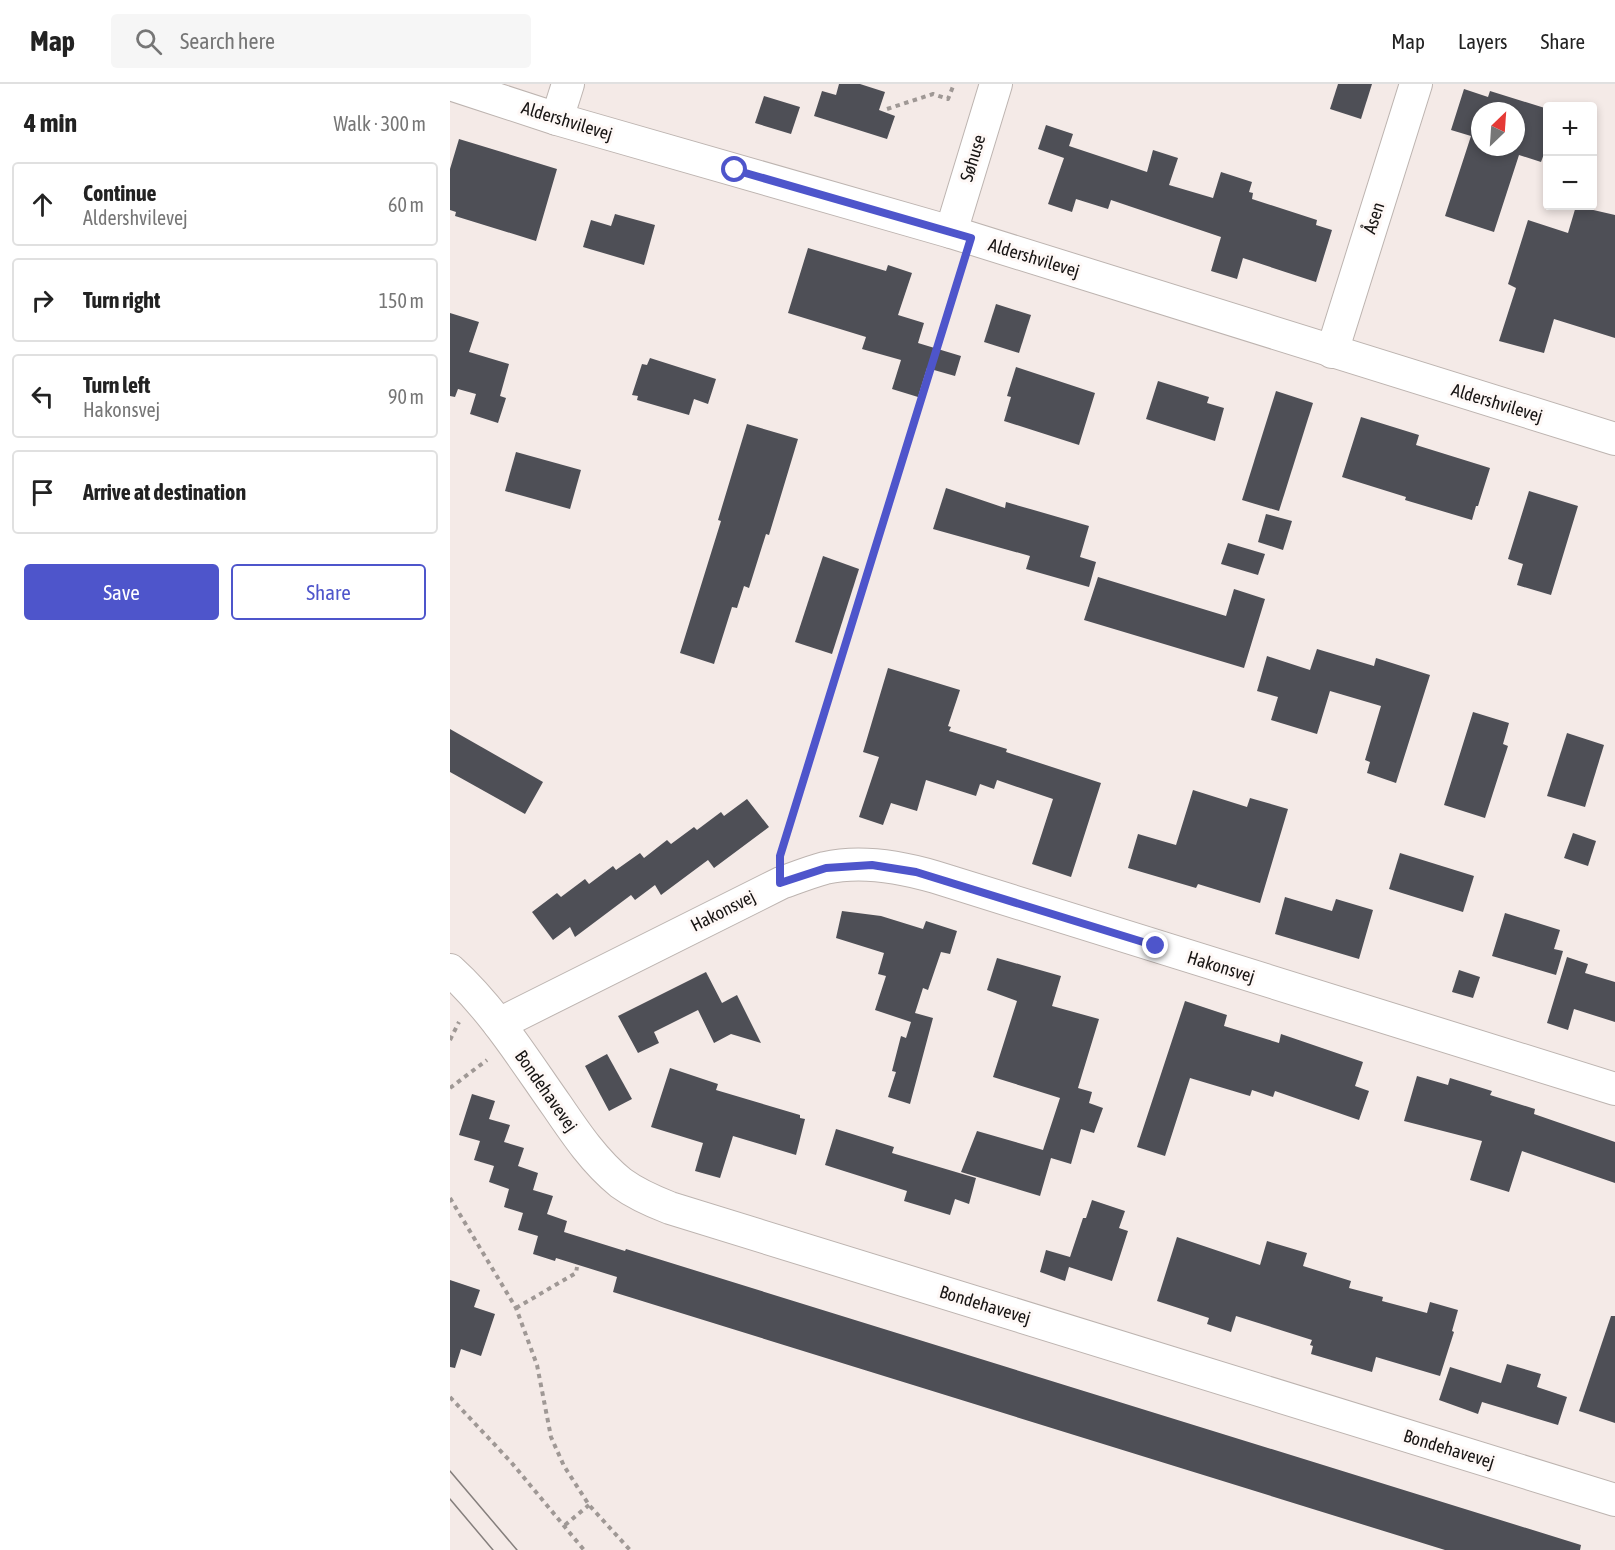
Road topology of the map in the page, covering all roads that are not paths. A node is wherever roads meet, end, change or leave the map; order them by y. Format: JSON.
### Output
{"nodes":[{"id":1,"x":450,"y":84,"type":"edge"},
{"id":2,"x":568,"y":84,"type":"edge"},
{"id":3,"x":996,"y":84,"type":"edge"},
{"id":4,"x":1416,"y":84,"type":"edge"},
{"id":5,"x":557,"y":119,"type":"junction"},
{"id":6,"x":961,"y":235,"type":"junction"},
{"id":7,"x":1332,"y":352,"type":"junction"},
{"id":8,"x":1615,"y":439,"type":"edge"},
{"id":9,"x":450,"y":970,"type":"edge"},
{"id":10,"x":505,"y":1033,"type":"junction"},
{"id":11,"x":1615,"y":1089,"type":"edge"},
{"id":12,"x":1615,"y":1500,"type":"edge"}],
"edges":[{"from":1,"to":5,"type":"street","name":"Aldershvilevej"},
{"from":2,"to":5,"type":"street"},
{"from":3,"to":6,"type":"street","name":"Søhuse"},
{"from":4,"to":7,"type":"street","name":"Åsen"},
{"from":5,"to":6,"type":"street","name":"Aldershvilevej"},
{"from":6,"to":7,"type":"street","name":"Aldershvilevej"},
{"from":7,"to":8,"type":"street","name":"Aldershvilevej"},
{"from":9,"to":10,"type":"street","name":"Bondehavevej"},
{"from":10,"to":11,"type":"street","name":"Hakonsvej"},
{"from":10,"to":12,"type":"street","name":"Bondehavevej"}]}
